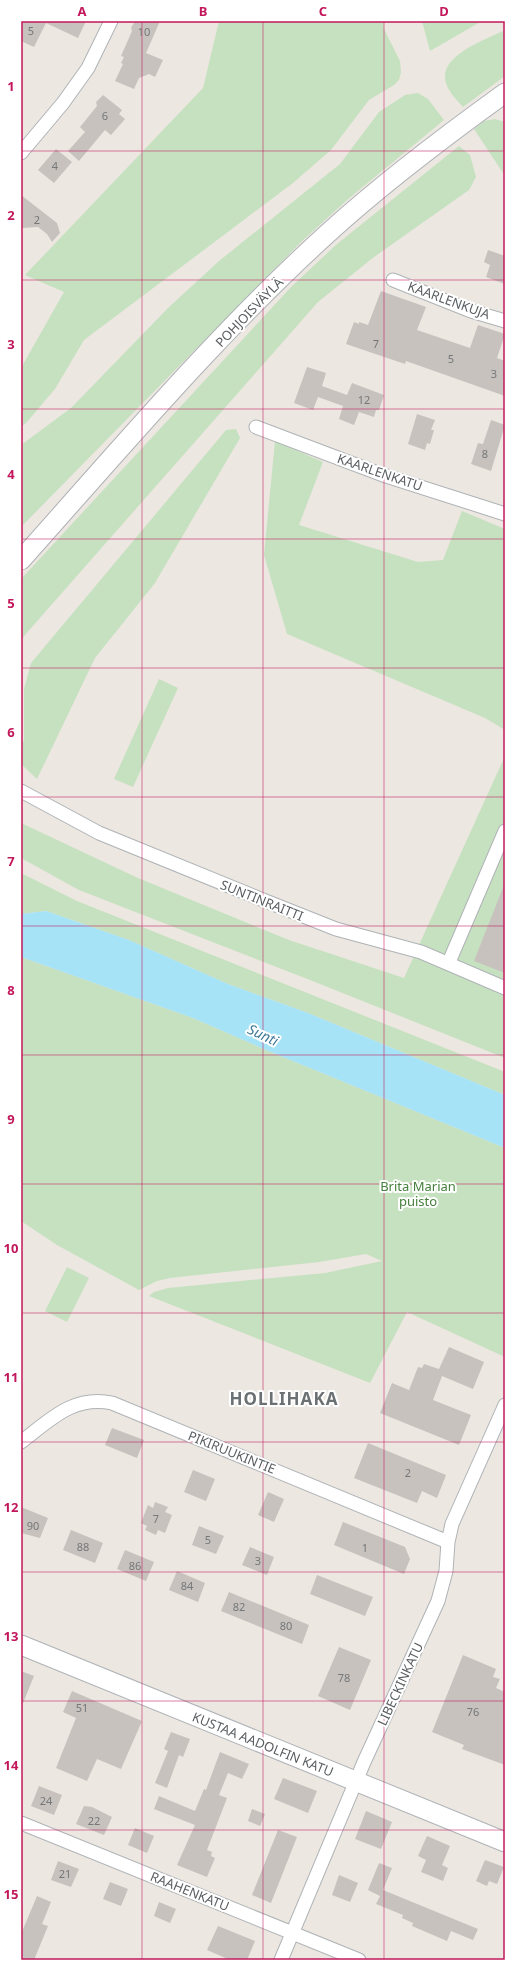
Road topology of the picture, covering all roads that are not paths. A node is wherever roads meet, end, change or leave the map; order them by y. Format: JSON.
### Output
{"nodes":[{"id":1,"x":111,"y":21,"type":"edge"},
{"id":2,"x":505,"y":92,"type":"edge"},
{"id":3,"x":21,"y":153,"type":"edge"},
{"id":4,"x":393,"y":280,"type":"dead end"},
{"id":5,"x":505,"y":321,"type":"edge"},
{"id":6,"x":256,"y":427,"type":"dead end"},
{"id":7,"x":505,"y":514,"type":"edge"},
{"id":8,"x":21,"y":560,"type":"edge"},
{"id":9,"x":23,"y":790,"type":"edge"},
{"id":10,"x":505,"y":832,"type":"edge"},
{"id":11,"x":448,"y":962,"type":"junction"},
{"id":12,"x":505,"y":988,"type":"edge"},
{"id":13,"x":505,"y":1405,"type":"edge"},
{"id":14,"x":21,"y":1442,"type":"edge"},
{"id":15,"x":448,"y":1542,"type":"junction"},
{"id":16,"x":21,"y":1645,"type":"edge"},
{"id":17,"x":356,"y":1782,"type":"junction"},
{"id":18,"x":21,"y":1823,"type":"edge"},
{"id":19,"x":505,"y":1842,"type":"edge"},
{"id":20,"x":293,"y":1933,"type":"junction"},
{"id":21,"x":281,"y":1960,"type":"edge"},
{"id":22,"x":359,"y":1960,"type":"edge"}],
"edges":[{"from":1,"to":3,"type":"street"},
{"from":2,"to":8,"type":"main road","name":"POHJOISVÄYLÄ"},
{"from":4,"to":5,"type":"street","name":"KAARLENKUJA"},
{"from":6,"to":7,"type":"street","name":"KAARLENKATU"},
{"from":9,"to":11,"type":"street","name":"SUNTINRAITTI"},
{"from":10,"to":11,"type":"street"},
{"from":11,"to":12,"type":"street","name":"SUNTINRAITTI"},
{"from":13,"to":15,"type":"street","name":"LIBECKINKATU"},
{"from":14,"to":15,"type":"street","name":"PIKIRUUKINTIE"},
{"from":15,"to":17,"type":"street","name":"LIBECKINKATU"},
{"from":16,"to":17,"type":"main road","name":"KUSTAA AADOLFIN KATU"},
{"from":17,"to":19,"type":"main road","name":"KUSTAA AADOLFIN KATU"},
{"from":17,"to":20,"type":"street","name":"LIBECKINKATU"},
{"from":18,"to":20,"type":"street","name":"RAAHENKATU"},
{"from":20,"to":21,"type":"street","name":"LIBECKINKATU"},
{"from":20,"to":22,"type":"street","name":"RAAHENKATU"}]}
